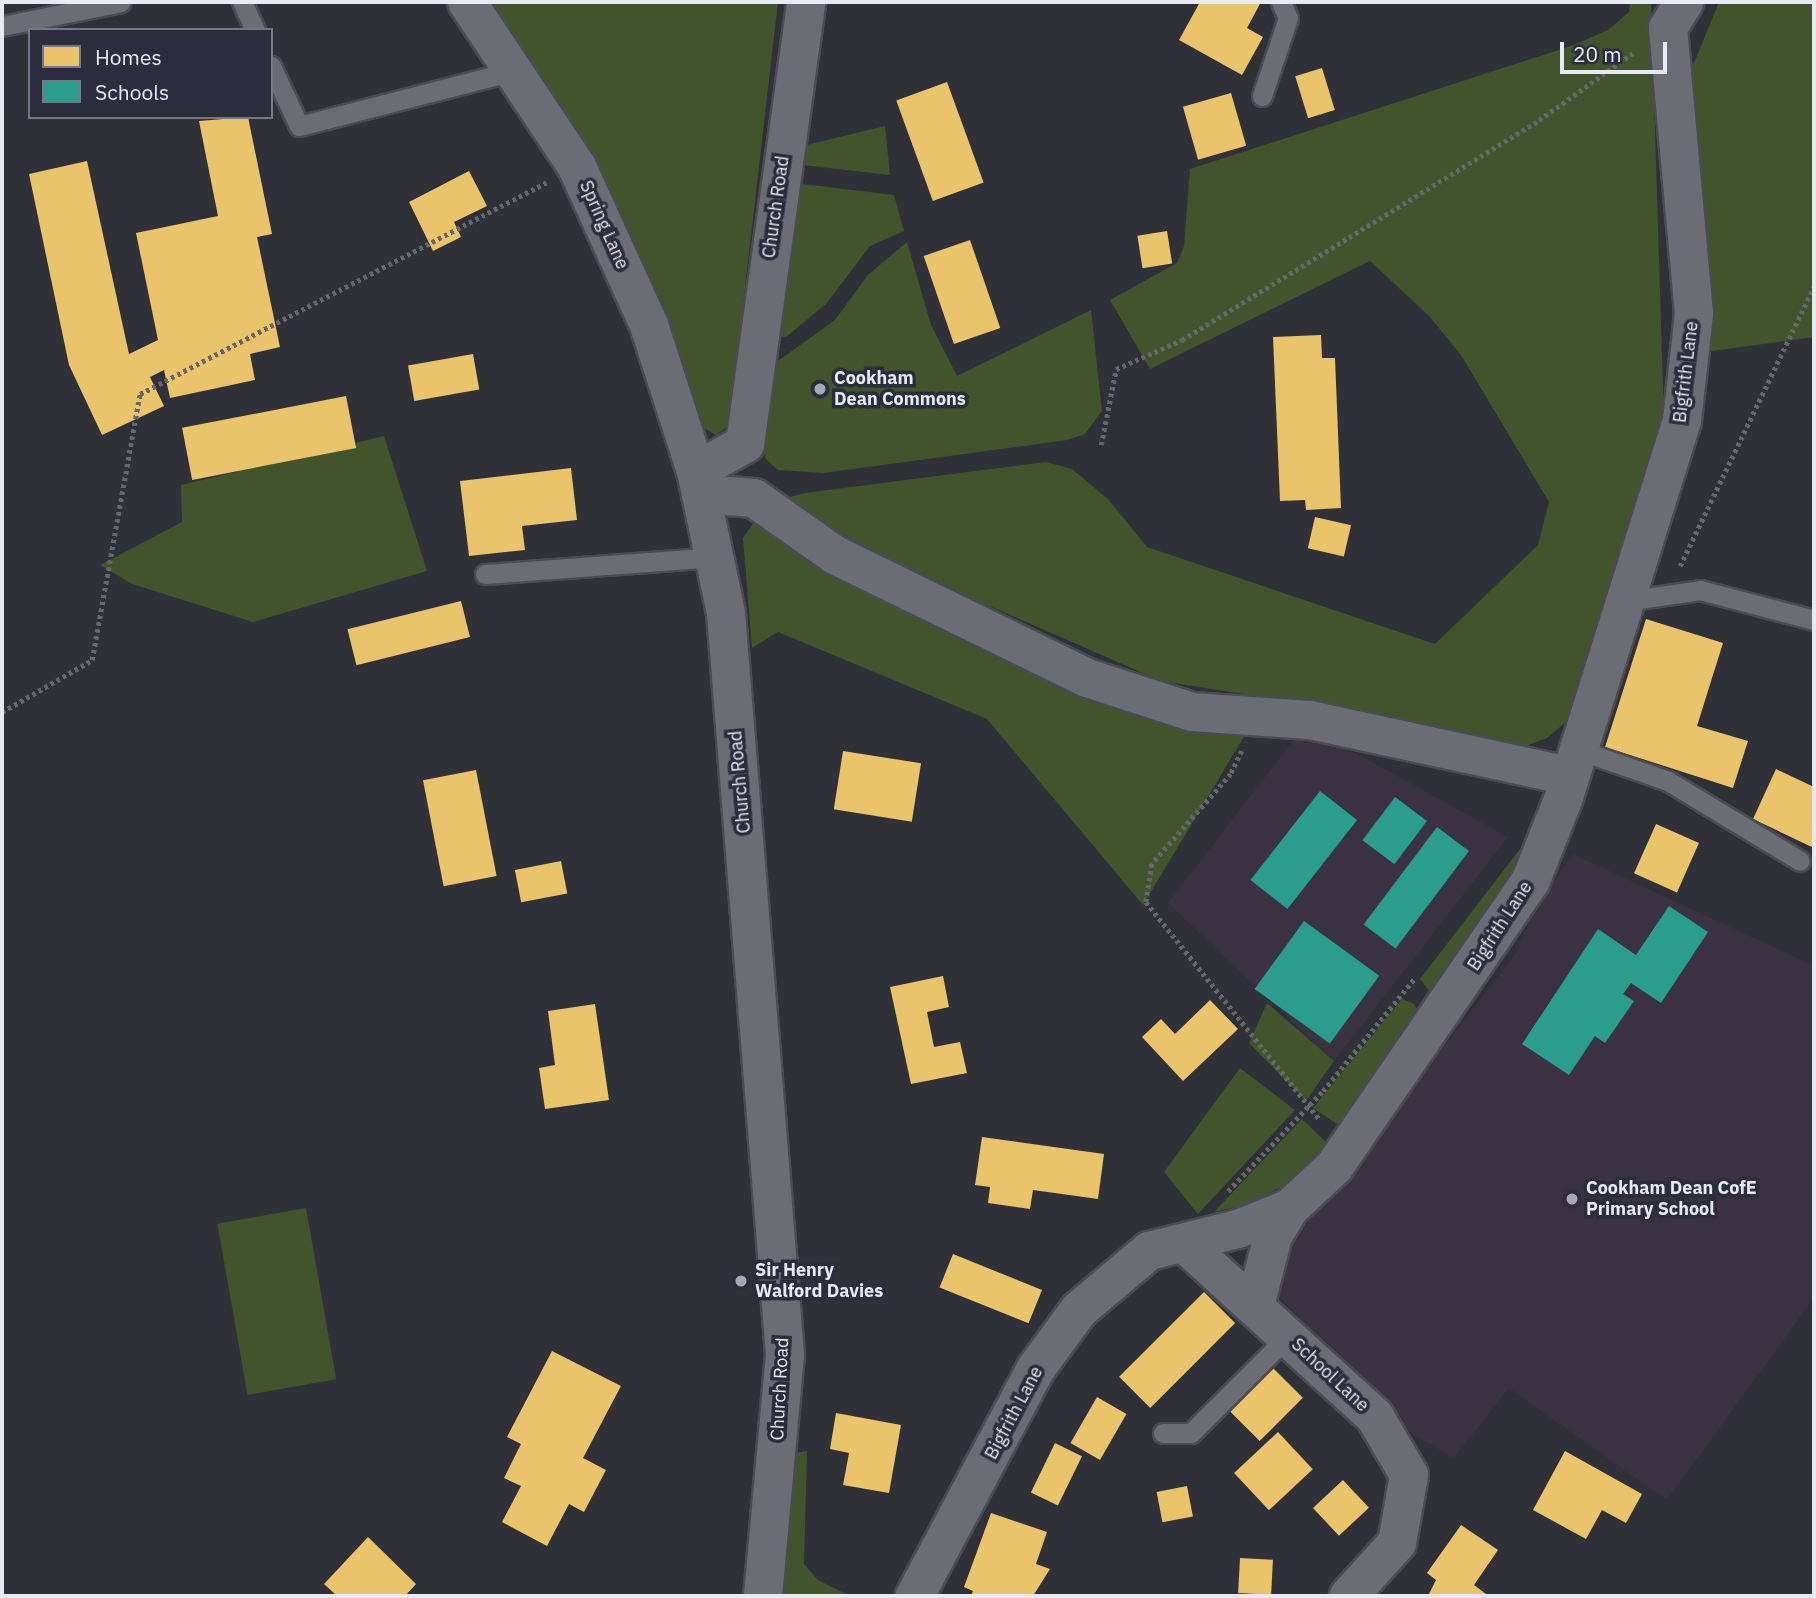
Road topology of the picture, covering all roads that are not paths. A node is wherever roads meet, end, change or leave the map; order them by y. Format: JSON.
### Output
{"nodes":[{"id":1,"x":121,"y":2,"type":"edge"},
{"id":2,"x":242,"y":2,"type":"edge"},
{"id":3,"x":467,"y":2,"type":"edge"},
{"id":4,"x":806,"y":2,"type":"edge"},
{"id":5,"x":1281,"y":2,"type":"edge"},
{"id":6,"x":1673,"y":10,"type":"edge"},
{"id":7,"x":2,"y":26,"type":"edge"},
{"id":8,"x":254,"y":28,"type":"edge"},
{"id":9,"x":273,"y":70,"type":"edge"},
{"id":10,"x":513,"y":71,"type":"junction"},
{"id":11,"x":1262,"y":96,"type":"dead end"},
{"id":12,"x":700,"y":482,"type":"junction"},
{"id":13,"x":715,"y":557,"type":"junction"},
{"id":14,"x":485,"y":575,"type":"dead end"},
{"id":15,"x":1625,"y":601,"type":"junction"},
{"id":16,"x":1814,"y":620,"type":"edge"},
{"id":17,"x":1574,"y":763,"type":"junction"},
{"id":18,"x":1800,"y":861,"type":"dead end"},
{"id":19,"x":1290,"y":1208,"type":"junction"},
{"id":20,"x":1184,"y":1243,"type":"junction"},
{"id":21,"x":1255,"y":1306,"type":"junction"},
{"id":22,"x":1288,"y":1336,"type":"junction"},
{"id":23,"x":1163,"y":1433,"type":"dead end"},
{"id":24,"x":763,"y":1596,"type":"edge"},
{"id":25,"x":915,"y":1596,"type":"edge"},
{"id":26,"x":1349,"y":1596,"type":"edge"}],
"edges":[{"from":1,"to":7,"type":"lane"},
{"from":2,"to":8,"type":"lane"},
{"from":3,"to":10,"type":"street","name":"Spring Lane"},
{"from":4,"to":12,"type":"street","name":"Church Road"},
{"from":5,"to":11,"type":"lane"},
{"from":6,"to":15,"type":"street","name":"Bigfrith Lane"},
{"from":9,"to":10,"type":"lane"},
{"from":10,"to":12,"type":"street","name":"Spring Lane"},
{"from":12,"to":13,"type":"street","name":"Church Road"},
{"from":12,"to":17,"type":"street"},
{"from":13,"to":14,"type":"lane"},
{"from":13,"to":24,"type":"street","name":"Church Road"},
{"from":15,"to":16,"type":"lane"},
{"from":15,"to":17,"type":"street","name":"Bigfrith Lane"},
{"from":17,"to":18,"type":"lane"},
{"from":17,"to":19,"type":"street","name":"Bigfrith Lane"},
{"from":19,"to":20,"type":"street","name":"Bigfrith Lane"},
{"from":19,"to":21,"type":"street"},
{"from":20,"to":21,"type":"street","name":"School Lane"},
{"from":20,"to":25,"type":"street","name":"Bigfrith Lane"},
{"from":21,"to":22,"type":"street","name":"School Lane"},
{"from":22,"to":23,"type":"lane"},
{"from":22,"to":26,"type":"street","name":"School Lane"}]}
